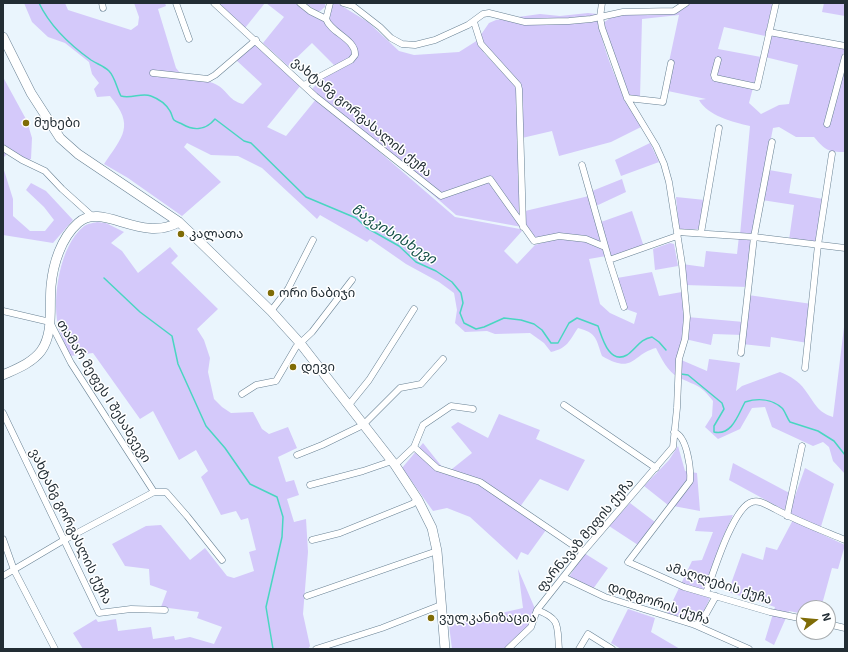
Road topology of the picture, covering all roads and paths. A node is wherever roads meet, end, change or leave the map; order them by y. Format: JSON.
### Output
{"nodes":[{"id":1,"x":176,"y":3,"type":"edge"},
{"id":2,"x":214,"y":3,"type":"edge"},
{"id":3,"x":300,"y":3,"type":"edge"},
{"id":4,"x":330,"y":3,"type":"edge"},
{"id":5,"x":343,"y":3,"type":"edge"},
{"id":6,"x":602,"y":3,"type":"edge"},
{"id":7,"x":686,"y":3,"type":"edge"},
{"id":8,"x":776,"y":3,"type":"edge"},
{"id":9,"x":600,"y":17,"type":"junction"},
{"id":10,"x":326,"y":19,"type":"junction"},
{"id":11,"x":474,"y":22,"type":"junction"},
{"id":12,"x":769,"y":32,"type":"junction"},
{"id":13,"x":3,"y":37,"type":"edge"},
{"id":14,"x":189,"y":39,"type":"dead end"},
{"id":15,"x":256,"y":40,"type":"junction"},
{"id":16,"x":845,"y":46,"type":"edge"},
{"id":17,"x":845,"y":57,"type":"edge"},
{"id":18,"x":718,"y":60,"type":"dead end"},
{"id":19,"x":671,"y":63,"type":"dead end"},
{"id":20,"x":153,"y":72,"type":"dead end"},
{"id":21,"x":304,"y":85,"type":"junction"},
{"id":22,"x":627,"y":98,"type":"junction"},
{"id":23,"x":828,"y":124,"type":"dead end"},
{"id":24,"x":719,"y":128,"type":"dead end"},
{"id":25,"x":772,"y":142,"type":"dead end"},
{"id":26,"x":3,"y":148,"type":"edge"},
{"id":27,"x":832,"y":154,"type":"dead end"},
{"id":28,"x":582,"y":165,"type":"dead end"},
{"id":29,"x":92,"y":216,"type":"junction"},
{"id":30,"x":178,"y":222,"type":"junction"},
{"id":31,"x":523,"y":227,"type":"junction"},
{"id":32,"x":701,"y":233,"type":"junction"},
{"id":33,"x":677,"y":234,"type":"junction"},
{"id":34,"x":754,"y":237,"type":"junction"},
{"id":35,"x":312,"y":240,"type":"dead end"},
{"id":36,"x":818,"y":245,"type":"junction"},
{"id":37,"x":606,"y":247,"type":"junction"},
{"id":38,"x":845,"y":248,"type":"edge"},
{"id":39,"x":609,"y":260,"type":"junction"},
{"id":40,"x":352,"y":280,"type":"dead end"},
{"id":41,"x":624,"y":307,"type":"dead end"},
{"id":42,"x":414,"y":308,"type":"dead end"},
{"id":43,"x":3,"y":311,"type":"edge"},
{"id":44,"x":271,"y":312,"type":"junction"},
{"id":45,"x":50,"y":322,"type":"junction"},
{"id":46,"x":300,"y":343,"type":"junction"},
{"id":47,"x":741,"y":353,"type":"dead end"},
{"id":48,"x":443,"y":359,"type":"dead end"},
{"id":49,"x":805,"y":368,"type":"dead end"},
{"id":50,"x":3,"y":375,"type":"edge"},
{"id":51,"x":242,"y":394,"type":"dead end"},
{"id":52,"x":564,"y":405,"type":"dead end"},
{"id":53,"x":348,"y":406,"type":"junction"},
{"id":54,"x":473,"y":409,"type":"dead end"},
{"id":55,"x":3,"y":413,"type":"edge"},
{"id":56,"x":362,"y":425,"type":"junction"},
{"id":57,"x":674,"y":432,"type":"junction"},
{"id":58,"x":802,"y":446,"type":"dead end"},
{"id":59,"x":414,"y":447,"type":"junction"},
{"id":60,"x":297,"y":454,"type":"dead end"},
{"id":61,"x":393,"y":463,"type":"junction"},
{"id":62,"x":656,"y":468,"type":"junction"},
{"id":63,"x":310,"y":485,"type":"dead end"},
{"id":64,"x":154,"y":492,"type":"junction"},
{"id":65,"x":418,"y":500,"type":"junction"},
{"id":66,"x":787,"y":516,"type":"junction"},
{"id":67,"x":3,"y":539,"type":"edge"},
{"id":68,"x":64,"y":540,"type":"junction"},
{"id":69,"x":312,"y":540,"type":"dead end"},
{"id":70,"x":845,"y":540,"type":"edge"},
{"id":71,"x":437,"y":551,"type":"junction"},
{"id":72,"x":583,"y":552,"type":"junction"},
{"id":73,"x":222,"y":560,"type":"dead end"},
{"id":74,"x":14,"y":570,"type":"junction"},
{"id":75,"x":3,"y":576,"type":"edge"},
{"id":76,"x":563,"y":577,"type":"junction"},
{"id":77,"x":706,"y":593,"type":"junction"},
{"id":78,"x":307,"y":596,"type":"dead end"},
{"id":79,"x":716,"y":596,"type":"junction"},
{"id":80,"x":441,"y":605,"type":"junction"},
{"id":81,"x":165,"y":610,"type":"dead end"},
{"id":82,"x":537,"y":610,"type":"junction"},
{"id":83,"x":796,"y":617,"type":"edge"},
{"id":84,"x":694,"y":625,"type":"junction"},
{"id":85,"x":55,"y":649,"type":"edge"},
{"id":86,"x":316,"y":649,"type":"edge"},
{"id":87,"x":445,"y":649,"type":"edge"},
{"id":88,"x":508,"y":649,"type":"edge"},
{"id":89,"x":559,"y":649,"type":"edge"},
{"id":90,"x":579,"y":649,"type":"edge"},
{"id":91,"x":612,"y":649,"type":"edge"},
{"id":92,"x":749,"y":649,"type":"edge"}],
"edges":[{"from":1,"to":14,"type":"street"},
{"from":2,"to":15,"type":"street","name":"ვახტანგ გორგასალის ქუჩა"},
{"from":3,"to":10,"type":"street"},
{"from":4,"to":10,"type":"street"},
{"from":5,"to":11,"type":"street"},
{"from":6,"to":9,"type":"street"},
{"from":7,"to":9,"type":"street"},
{"from":8,"to":12,"type":"street"},
{"from":9,"to":11,"type":"street"},
{"from":9,"to":22,"type":"street","name":"ფარნავაზ მეფის ქუჩა"},
{"from":10,"to":21,"type":"street"},
{"from":11,"to":31,"type":"street"},
{"from":12,"to":16,"type":"street"},
{"from":12,"to":18,"type":"street"},
{"from":13,"to":30,"type":"main road"},
{"from":15,"to":20,"type":"street"},
{"from":15,"to":21,"type":"street","name":"ვახტანგ გორგასალის ქუჩა"},
{"from":17,"to":23,"type":"street"},
{"from":19,"to":22,"type":"street"},
{"from":21,"to":31,"type":"street","name":"ვახტანგ გორგასალის ქუჩა"},
{"from":22,"to":33,"type":"street","name":"ფარნავაზ მეფის ქუჩა"},
{"from":24,"to":32,"type":"street"},
{"from":25,"to":34,"type":"street"},
{"from":26,"to":29,"type":"street"},
{"from":27,"to":36,"type":"street"},
{"from":28,"to":37,"type":"street"},
{"from":29,"to":30,"type":"main road"},
{"from":29,"to":45,"type":"main road"},
{"from":30,"to":44,"type":"main road"},
{"from":31,"to":37,"type":"street"},
{"from":32,"to":33,"type":"street"},
{"from":32,"to":34,"type":"street"},
{"from":33,"to":39,"type":"street"},
{"from":33,"to":57,"type":"street","name":"ფარნავაზ მეფის ქუჩა"},
{"from":34,"to":36,"type":"street"},
{"from":34,"to":47,"type":"street"},
{"from":35,"to":44,"type":"street"},
{"from":36,"to":38,"type":"street"},
{"from":36,"to":49,"type":"street"},
{"from":37,"to":39,"type":"street"},
{"from":39,"to":41,"type":"street"},
{"from":40,"to":46,"type":"street"},
{"from":42,"to":53,"type":"street"},
{"from":43,"to":45,"type":"street","name":"თამარ მეფეს I შესახვევი"},
{"from":44,"to":46,"type":"main road"},
{"from":45,"to":50,"type":"main road"},
{"from":45,"to":64,"type":"street","name":"თამარ მეფეს I შესახვევი"},
{"from":46,"to":51,"type":"street"},
{"from":46,"to":53,"type":"main road"},
{"from":48,"to":56,"type":"street"},
{"from":52,"to":62,"type":"street"},
{"from":53,"to":56,"type":"main road"},
{"from":54,"to":59,"type":"street"},
{"from":55,"to":68,"type":"street","name":"ვახტანგ გორგასლის ქუჩა"},
{"from":56,"to":60,"type":"street"},
{"from":56,"to":61,"type":"main road"},
{"from":57,"to":62,"type":"street","name":"ფარნავაზ მეფის ქუჩა"},
{"from":57,"to":77,"type":"street","name":"ამაღლების ქუჩა"},
{"from":58,"to":66,"type":"street"},
{"from":59,"to":61,"type":"street"},
{"from":59,"to":72,"type":"street"},
{"from":61,"to":63,"type":"street"},
{"from":61,"to":65,"type":"main road"},
{"from":62,"to":72,"type":"street","name":"ფარნავაზ მეფის ქუჩა"},
{"from":64,"to":68,"type":"street"},
{"from":64,"to":73,"type":"street"},
{"from":65,"to":69,"type":"street"},
{"from":65,"to":71,"type":"main road"},
{"from":66,"to":70,"type":"street"},
{"from":66,"to":77,"type":"street"},
{"from":67,"to":74,"type":"street"},
{"from":68,"to":74,"type":"street"},
{"from":68,"to":81,"type":"street","name":"ვახტანგ გორგასლის ქუჩა"},
{"from":71,"to":78,"type":"street"},
{"from":71,"to":80,"type":"main road"},
{"from":72,"to":76,"type":"street","name":"ფარნავაზ მეფის ქუჩა"},
{"from":74,"to":75,"type":"street"},
{"from":74,"to":85,"type":"street"},
{"from":76,"to":82,"type":"street","name":"ფარნავაზ მეფის ქუჩა"},
{"from":76,"to":84,"type":"street","name":"დიდგორის ქუჩა"},
{"from":77,"to":79,"type":"street","name":"ამაღლების ქუჩა"},
{"from":79,"to":83,"type":"street","name":"ამაღლების ქუჩა"},
{"from":79,"to":84,"type":"street"},
{"from":80,"to":86,"type":"street"},
{"from":80,"to":87,"type":"main road"},
{"from":82,"to":88,"type":"street","name":"ფარნავაზ მეფის ქუჩა"},
{"from":82,"to":89,"type":"street"},
{"from":84,"to":92,"type":"street","name":"დიდგორის ქუჩა"},
{"from":90,"to":91,"type":"street"}]}
